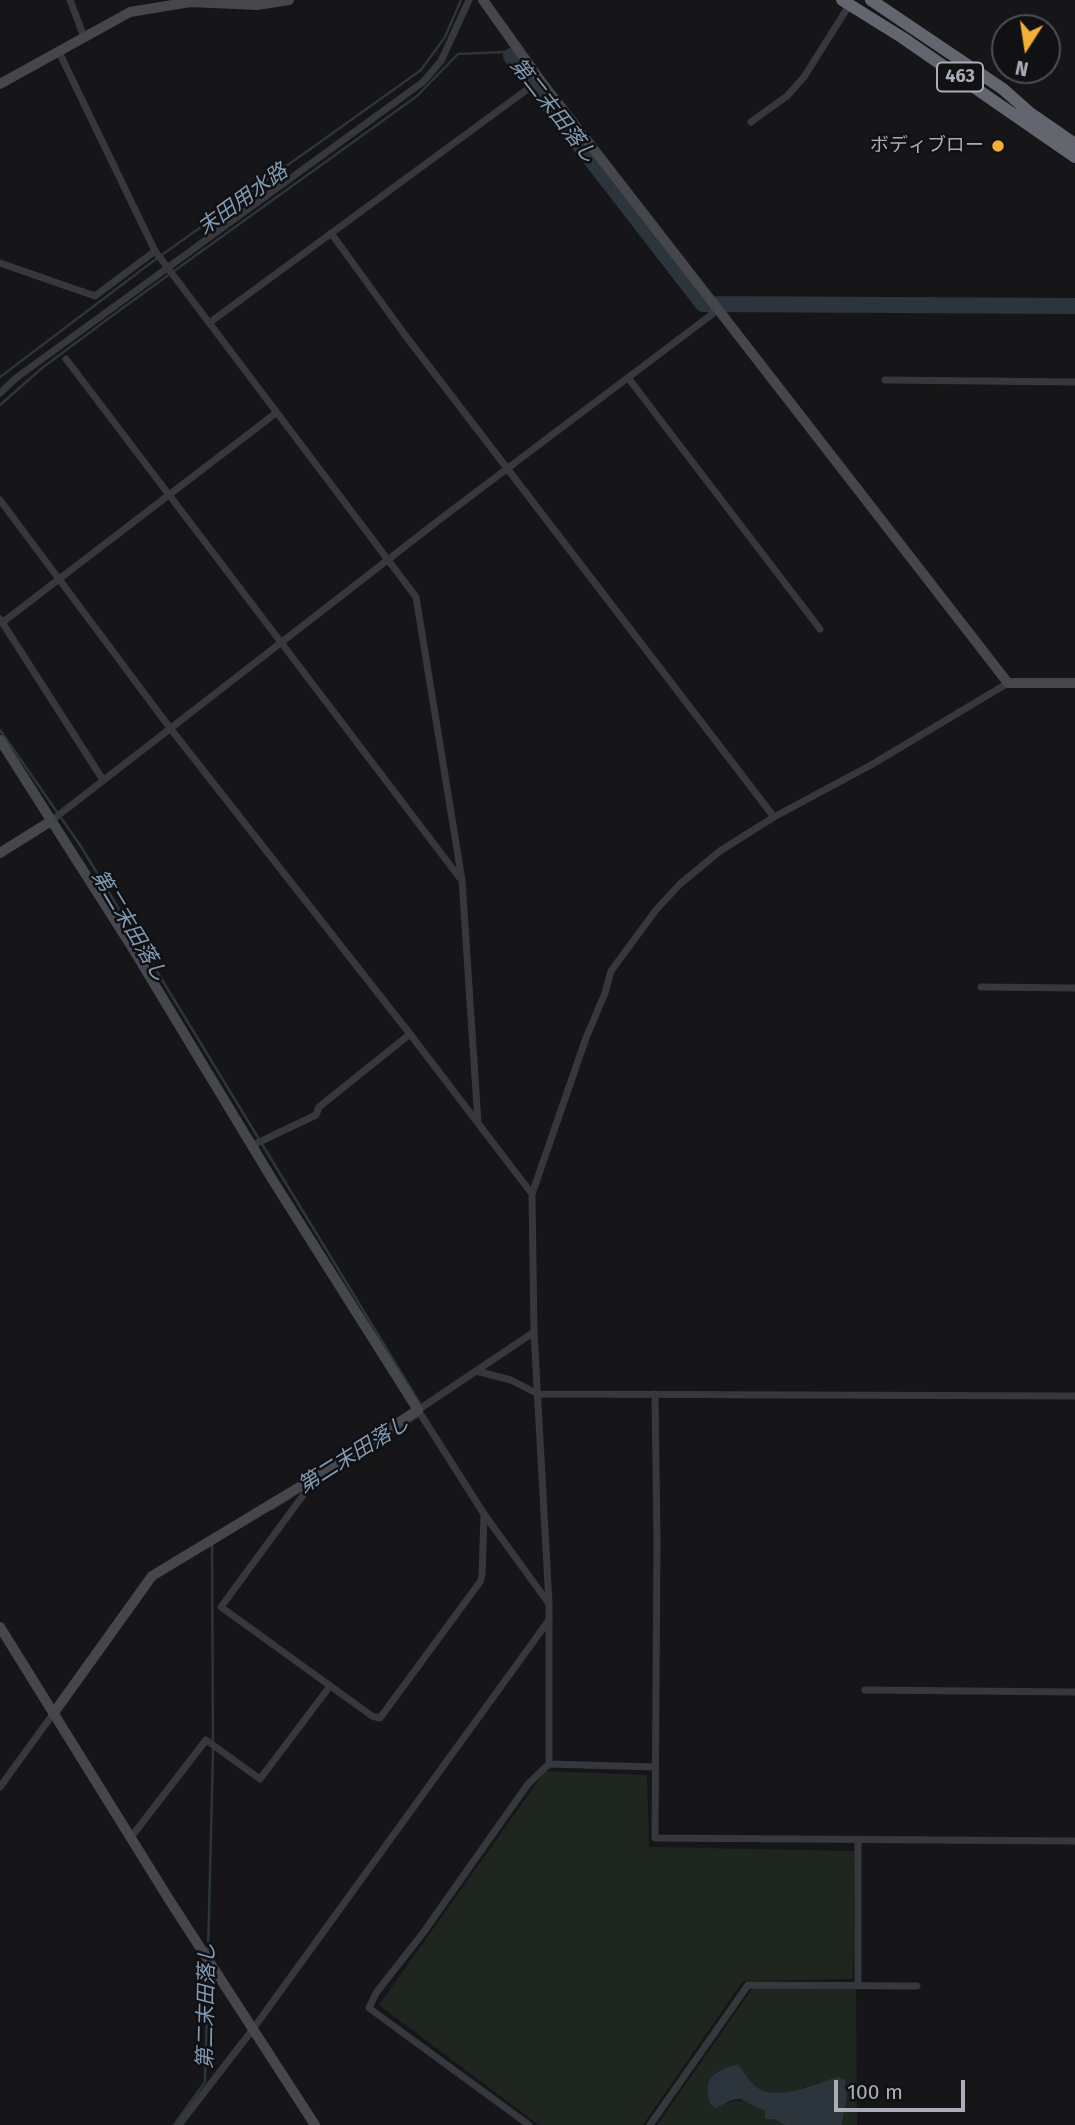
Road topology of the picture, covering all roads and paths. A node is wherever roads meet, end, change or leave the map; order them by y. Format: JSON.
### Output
{"nodes":[{"id":1,"x":70,"y":0,"type":"edge"},
{"id":2,"x":289,"y":0,"type":"edge"},
{"id":3,"x":469,"y":0,"type":"edge"},
{"id":4,"x":483,"y":0,"type":"edge"},
{"id":5,"x":871,"y":0,"type":"edge"},
{"id":6,"x":848,"y":1,"type":"edge"},
{"id":7,"x":84,"y":37,"type":"junction"},
{"id":8,"x":59,"y":52,"type":"junction"},
{"id":9,"x":540,"y":80,"type":"junction"},
{"id":10,"x":0,"y":84,"type":"edge"},
{"id":11,"x":751,"y":122,"type":"dead end"},
{"id":12,"x":1075,"y":144,"type":"edge"},
{"id":13,"x":1075,"y":157,"type":"edge"},
{"id":14,"x":331,"y":233,"type":"junction"},
{"id":15,"x":155,"y":251,"type":"junction"},
{"id":16,"x":0,"y":263,"type":"edge"},
{"id":17,"x":168,"y":268,"type":"junction"},
{"id":18,"x":719,"y":309,"type":"junction"},
{"id":19,"x":209,"y":323,"type":"junction"},
{"id":20,"x":66,"y":359,"type":"dead end"},
{"id":21,"x":629,"y":379,"type":"junction"},
{"id":22,"x":885,"y":380,"type":"dead end"},
{"id":23,"x":1075,"y":382,"type":"edge"},
{"id":24,"x":0,"y":394,"type":"edge"},
{"id":25,"x":276,"y":413,"type":"junction"},
{"id":26,"x":508,"y":469,"type":"junction"},
{"id":27,"x":169,"y":495,"type":"junction"},
{"id":28,"x":0,"y":500,"type":"edge"},
{"id":29,"x":389,"y":560,"type":"junction"},
{"id":30,"x":59,"y":578,"type":"junction"},
{"id":31,"x":2,"y":621,"type":"edge"},
{"id":32,"x":820,"y":629,"type":"dead end"},
{"id":33,"x":282,"y":642,"type":"junction"},
{"id":34,"x":1008,"y":683,"type":"junction"},
{"id":35,"x":1075,"y":683,"type":"edge"},
{"id":36,"x":170,"y":728,"type":"junction"},
{"id":37,"x":0,"y":740,"type":"edge"},
{"id":38,"x":103,"y":780,"type":"junction"},
{"id":39,"x":774,"y":817,"type":"junction"},
{"id":40,"x":51,"y":821,"type":"junction"},
{"id":41,"x":0,"y":853,"type":"edge"},
{"id":42,"x":462,"y":880,"type":"junction"},
{"id":43,"x":981,"y":987,"type":"dead end"},
{"id":44,"x":1075,"y":988,"type":"edge"},
{"id":45,"x":410,"y":1034,"type":"junction"},
{"id":46,"x":478,"y":1123,"type":"junction"},
{"id":47,"x":253,"y":1145,"type":"junction"},
{"id":48,"x":532,"y":1194,"type":"junction"},
{"id":49,"x":534,"y":1332,"type":"junction"},
{"id":50,"x":476,"y":1371,"type":"junction"},
{"id":51,"x":538,"y":1394,"type":"junction"},
{"id":52,"x":655,"y":1394,"type":"junction"},
{"id":53,"x":1075,"y":1396,"type":"edge"},
{"id":54,"x":418,"y":1410,"type":"junction"},
{"id":55,"x":306,"y":1483,"type":"junction"},
{"id":56,"x":484,"y":1514,"type":"junction"},
{"id":57,"x":549,"y":1603,"type":"junction"},
{"id":58,"x":549,"y":1619,"type":"junction"},
{"id":59,"x":0,"y":1627,"type":"edge"},
{"id":60,"x":330,"y":1686,"type":"junction"},
{"id":61,"x":865,"y":1690,"type":"dead end"},
{"id":62,"x":1075,"y":1692,"type":"edge"},
{"id":63,"x":53,"y":1714,"type":"junction"},
{"id":64,"x":549,"y":1764,"type":"junction"},
{"id":65,"x":654,"y":1767,"type":"junction"},
{"id":66,"x":0,"y":1787,"type":"edge"},
{"id":67,"x":132,"y":1836,"type":"junction"},
{"id":68,"x":858,"y":1841,"type":"junction"},
{"id":69,"x":1075,"y":1841,"type":"edge"},
{"id":70,"x":859,"y":1984,"type":"junction"},
{"id":71,"x":917,"y":1986,"type":"dead end"},
{"id":72,"x":253,"y":2029,"type":"junction"},
{"id":73,"x":179,"y":2125,"type":"edge"},
{"id":74,"x":315,"y":2125,"type":"edge"},
{"id":75,"x":527,"y":2125,"type":"edge"},
{"id":76,"x":650,"y":2125,"type":"edge"}],
"edges":[{"from":1,"to":7,"type":"street"},
{"from":2,"to":7,"type":"street"},
{"from":3,"to":17,"type":"street"},
{"from":4,"to":9,"type":"street"},
{"from":5,"to":12,"type":"highway","number":"463"},
{"from":6,"to":11,"type":"street"},
{"from":6,"to":13,"type":"highway","number":"463"},
{"from":7,"to":8,"type":"street"},
{"from":8,"to":10,"type":"street"},
{"from":8,"to":15,"type":"street"},
{"from":9,"to":14,"type":"street"},
{"from":9,"to":18,"type":"street"},
{"from":14,"to":19,"type":"street"},
{"from":14,"to":26,"type":"street"},
{"from":15,"to":16,"type":"street"},
{"from":15,"to":17,"type":"street"},
{"from":17,"to":19,"type":"street"},
{"from":17,"to":24,"type":"street"},
{"from":18,"to":21,"type":"street"},
{"from":18,"to":34,"type":"street"},
{"from":19,"to":25,"type":"street"},
{"from":20,"to":27,"type":"street"},
{"from":21,"to":26,"type":"street"},
{"from":21,"to":32,"type":"street"},
{"from":22,"to":23,"type":"street"},
{"from":25,"to":27,"type":"street"},
{"from":25,"to":29,"type":"street"},
{"from":26,"to":29,"type":"street"},
{"from":26,"to":39,"type":"street"},
{"from":27,"to":30,"type":"street"},
{"from":27,"to":33,"type":"street"},
{"from":28,"to":30,"type":"street"},
{"from":29,"to":33,"type":"street"},
{"from":29,"to":42,"type":"street"},
{"from":30,"to":31,"type":"street"},
{"from":30,"to":36,"type":"street"},
{"from":31,"to":38,"type":"street"},
{"from":33,"to":36,"type":"street"},
{"from":33,"to":42,"type":"street"},
{"from":34,"to":35,"type":"street"},
{"from":34,"to":39,"type":"street"},
{"from":36,"to":38,"type":"street"},
{"from":36,"to":45,"type":"street"},
{"from":37,"to":40,"type":"street"},
{"from":38,"to":40,"type":"street"},
{"from":39,"to":48,"type":"street"},
{"from":40,"to":41,"type":"street"},
{"from":40,"to":47,"type":"street"},
{"from":42,"to":46,"type":"street"},
{"from":43,"to":44,"type":"street"},
{"from":45,"to":46,"type":"street"},
{"from":45,"to":47,"type":"street"},
{"from":46,"to":48,"type":"street"},
{"from":47,"to":54,"type":"street"},
{"from":48,"to":49,"type":"street"},
{"from":49,"to":50,"type":"street"},
{"from":49,"to":51,"type":"street"},
{"from":50,"to":51,"type":"street"},
{"from":50,"to":54,"type":"street"},
{"from":51,"to":52,"type":"street"},
{"from":51,"to":57,"type":"street"},
{"from":52,"to":53,"type":"street"},
{"from":52,"to":65,"type":"street"},
{"from":54,"to":55,"type":"street"},
{"from":54,"to":56,"type":"street"},
{"from":55,"to":60,"type":"street"},
{"from":55,"to":63,"type":"street"},
{"from":56,"to":57,"type":"street"},
{"from":56,"to":60,"type":"street"},
{"from":57,"to":58,"type":"street"},
{"from":58,"to":64,"type":"street"},
{"from":58,"to":72,"type":"street"},
{"from":59,"to":63,"type":"street"},
{"from":60,"to":67,"type":"street"},
{"from":61,"to":62,"type":"street"},
{"from":63,"to":66,"type":"street"},
{"from":63,"to":67,"type":"street"},
{"from":64,"to":65,"type":"street"},
{"from":64,"to":75,"type":"street"},
{"from":65,"to":68,"type":"street"},
{"from":67,"to":72,"type":"street"},
{"from":68,"to":69,"type":"street"},
{"from":68,"to":70,"type":"street"},
{"from":70,"to":71,"type":"street"},
{"from":70,"to":76,"type":"street"},
{"from":72,"to":73,"type":"street"},
{"from":72,"to":74,"type":"street"}]}
